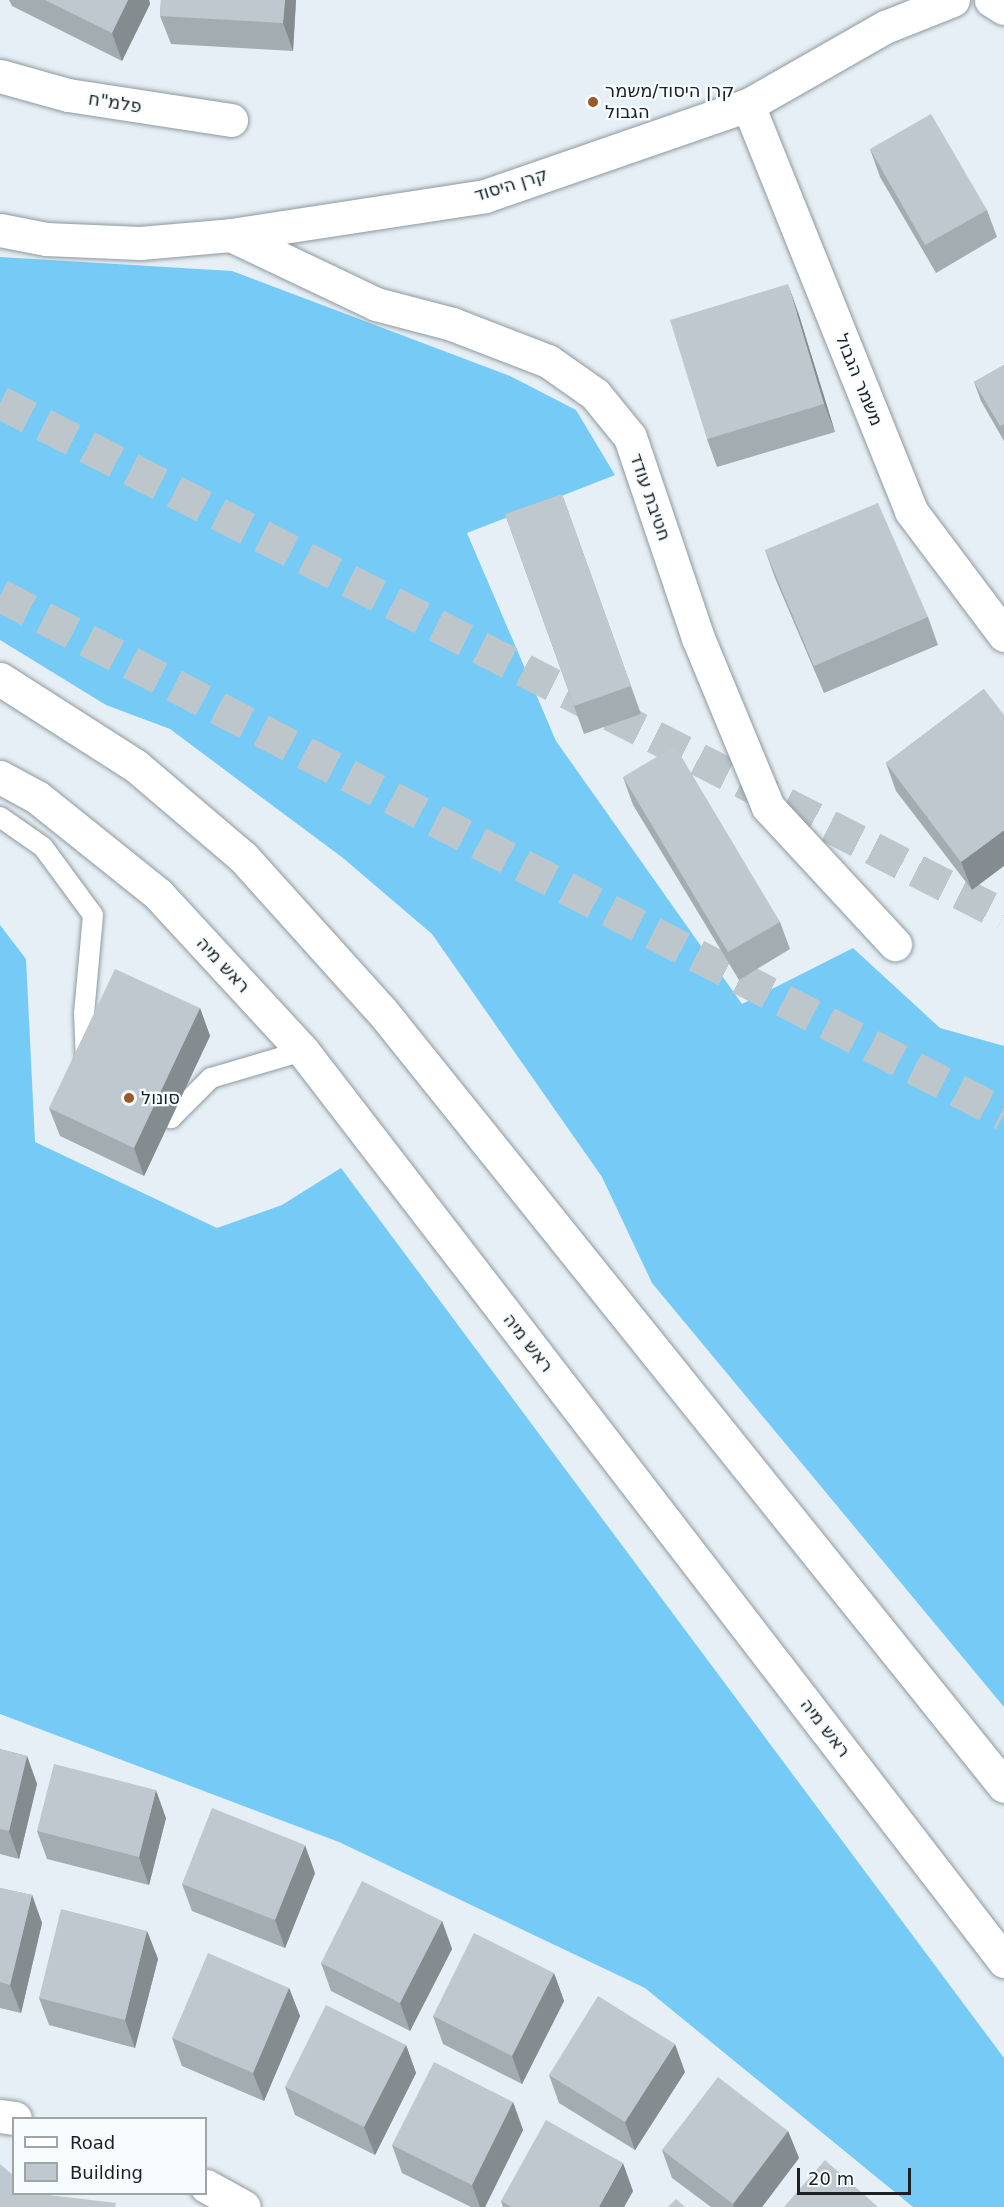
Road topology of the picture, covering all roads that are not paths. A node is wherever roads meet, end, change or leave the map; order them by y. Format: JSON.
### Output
{"nodes":[{"id":1,"x":953,"y":0,"type":"edge"},
{"id":2,"x":991,"y":0,"type":"edge"},
{"id":3,"x":1004,"y":8,"type":"edge"},
{"id":4,"x":0,"y":76,"type":"edge"},
{"id":5,"x":748,"y":105,"type":"junction"},
{"id":6,"x":231,"y":120,"type":"dead end"},
{"id":7,"x":0,"y":230,"type":"edge"},
{"id":8,"x":231,"y":235,"type":"junction"},
{"id":9,"x":1004,"y":635,"type":"edge"},
{"id":10,"x":0,"y":679,"type":"edge"},
{"id":11,"x":0,"y":777,"type":"edge"},
{"id":12,"x":0,"y":817,"type":"edge"},
{"id":13,"x":895,"y":944,"type":"dead end"},
{"id":14,"x":303,"y":1051,"type":"junction"},
{"id":15,"x":98,"y":1083,"type":"edge"},
{"id":16,"x":129,"y":1098,"type":"edge"},
{"id":17,"x":1004,"y":1786,"type":"edge"},
{"id":18,"x":1004,"y":1960,"type":"edge"},
{"id":19,"x":207,"y":2187,"type":"edge"},
{"id":20,"x":244,"y":2207,"type":"edge"}],
"edges":[{"from":1,"to":5,"type":"street","name":"קרן היסוד"},
{"from":2,"to":3,"type":"street"},
{"from":4,"to":6,"type":"street","name":"פלמ\"ח"},
{"from":5,"to":8,"type":"street","name":"קרן היסוד"},
{"from":5,"to":9,"type":"street","name":"משמר הגבול"},
{"from":7,"to":8,"type":"street","name":"קרן היסוד"},
{"from":8,"to":13,"type":"street","name":"חטיבת עודד"},
{"from":10,"to":17,"type":"street"},
{"from":11,"to":14,"type":"street","name":"ראש מיה"},
{"from":12,"to":15,"type":"lane"},
{"from":14,"to":16,"type":"lane"},
{"from":14,"to":18,"type":"street","name":"ראש מיה"},
{"from":19,"to":20,"type":"street"}]}
